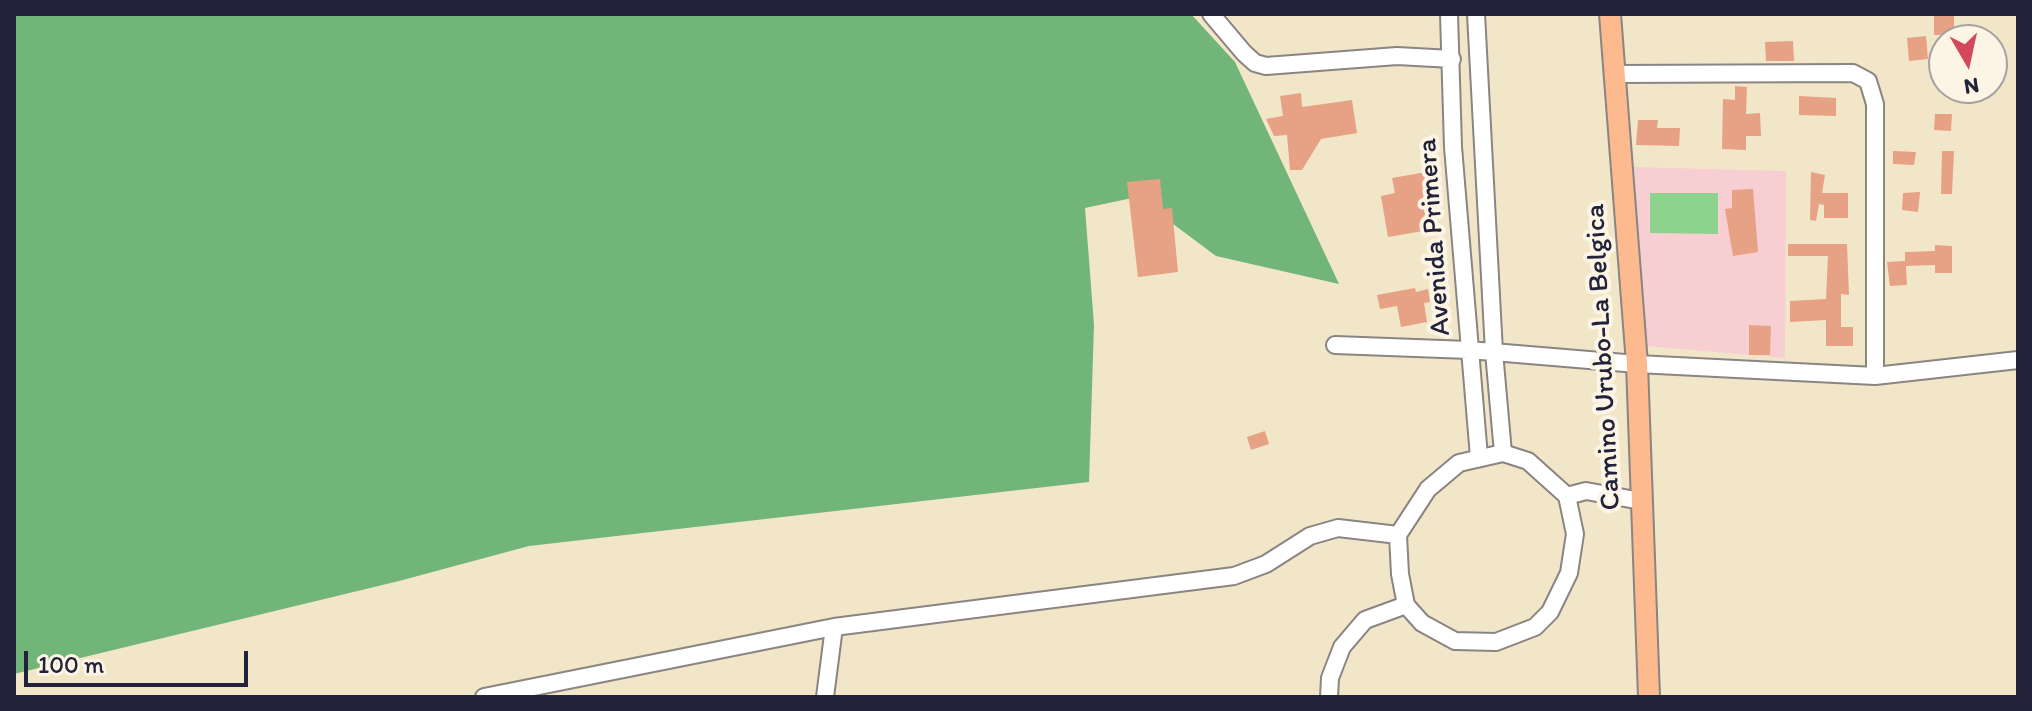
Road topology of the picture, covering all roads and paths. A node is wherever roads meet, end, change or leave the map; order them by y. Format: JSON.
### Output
{"nodes":[{"id":1,"x":1211,"y":14,"type":"edge"},
{"id":2,"x":1449,"y":14,"type":"edge"},
{"id":3,"x":1476,"y":14,"type":"edge"},
{"id":4,"x":1610,"y":14,"type":"edge"},
{"id":5,"x":1452,"y":59,"type":"junction"},
{"id":6,"x":1613,"y":74,"type":"junction"},
{"id":7,"x":1335,"y":345,"type":"dead end"},
{"id":8,"x":1469,"y":350,"type":"junction"},
{"id":9,"x":1494,"y":352,"type":"junction"},
{"id":10,"x":2018,"y":360,"type":"edge"},
{"id":11,"x":1637,"y":364,"type":"junction"},
{"id":12,"x":1875,"y":376,"type":"junction"},
{"id":13,"x":1503,"y":453,"type":"junction"},
{"id":14,"x":1479,"y":457,"type":"junction"},
{"id":15,"x":1567,"y":496,"type":"junction"},
{"id":16,"x":1641,"y":501,"type":"junction"},
{"id":17,"x":1398,"y":535,"type":"junction"},
{"id":18,"x":1406,"y":605,"type":"junction"},
{"id":19,"x":834,"y":627,"type":"junction"},
{"id":20,"x":574,"y":677,"type":"junction"},
{"id":21,"x":484,"y":697,"type":"edge"},
{"id":22,"x":559,"y":697,"type":"edge"},
{"id":23,"x":825,"y":697,"type":"edge"},
{"id":24,"x":1329,"y":697,"type":"edge"},
{"id":25,"x":1649,"y":697,"type":"edge"}],
"edges":[{"from":1,"to":5,"type":"street"},
{"from":2,"to":5,"type":"street","name":"Avenida Primera"},
{"from":3,"to":9,"type":"street","name":"Avenida Primera"},
{"from":4,"to":6,"type":"main road","name":"Camino Urubo-La Belgica"},
{"from":5,"to":8,"type":"street","name":"Avenida Primera"},
{"from":6,"to":11,"type":"main road","name":"Camino Urubo-La Belgica"},
{"from":6,"to":12,"type":"street"},
{"from":7,"to":8,"type":"street"},
{"from":8,"to":9,"type":"street"},
{"from":8,"to":14,"type":"street","name":"Avenida Primera"},
{"from":9,"to":11,"type":"street"},
{"from":9,"to":13,"type":"street","name":"Avenida Primera"},
{"from":10,"to":12,"type":"street"},
{"from":11,"to":12,"type":"street"},
{"from":11,"to":16,"type":"main road","name":"Camino Urubo-La Belgica"},
{"from":13,"to":14,"type":"street"},
{"from":13,"to":15,"type":"street"},
{"from":14,"to":17,"type":"street"},
{"from":15,"to":16,"type":"street"},
{"from":15,"to":18,"type":"street"},
{"from":16,"to":25,"type":"main road","name":"Camino Urubo-La Belgica"},
{"from":17,"to":18,"type":"street"},
{"from":17,"to":19,"type":"street"},
{"from":18,"to":24,"type":"street"},
{"from":19,"to":20,"type":"street"},
{"from":19,"to":23,"type":"street"},
{"from":20,"to":21,"type":"street"},
{"from":20,"to":22,"type":"street"}]}
